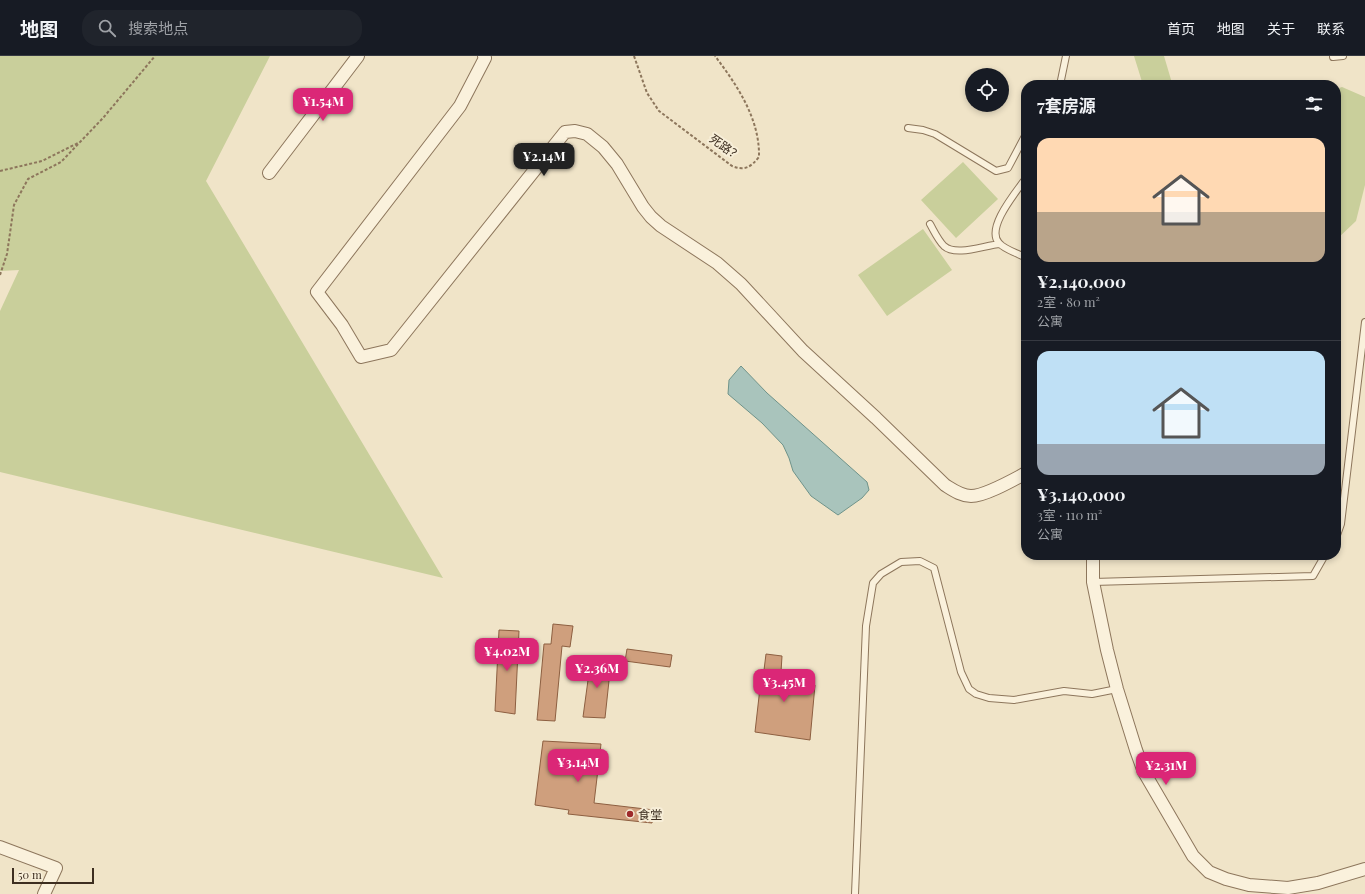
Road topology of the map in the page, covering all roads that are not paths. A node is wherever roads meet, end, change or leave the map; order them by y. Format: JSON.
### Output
{"nodes":[{"id":1,"x":358,"y":56,"type":"edge"},
{"id":2,"x":484,"y":56,"type":"edge"},
{"id":3,"x":1066,"y":56,"type":"edge"},
{"id":4,"x":1344,"y":56,"type":"edge"},
{"id":5,"x":1333,"y":57,"type":"dead end"},
{"id":6,"x":1061,"y":80,"type":"edge"},
{"id":7,"x":908,"y":128,"type":"dead end"},
{"id":8,"x":1021,"y":143,"type":"edge"},
{"id":9,"x":269,"y":173,"type":"dead end"},
{"id":10,"x":1021,"y":186,"type":"edge"},
{"id":11,"x":930,"y":224,"type":"dead end"},
{"id":12,"x":1000,"y":244,"type":"junction"},
{"id":13,"x":1021,"y":255,"type":"edge"},
{"id":14,"x":1365,"y":322,"type":"edge"},
{"id":15,"x":1021,"y":476,"type":"edge"},
{"id":16,"x":1341,"y":524,"type":"edge"},
{"id":17,"x":1093,"y":560,"type":"edge"},
{"id":18,"x":1322,"y":560,"type":"edge"},
{"id":19,"x":1093,"y":582,"type":"junction"},
{"id":20,"x":1117,"y":689,"type":"junction"},
{"id":21,"x":0,"y":847,"type":"edge"},
{"id":22,"x":1365,"y":869,"type":"edge"},
{"id":23,"x":44,"y":894,"type":"edge"},
{"id":24,"x":855,"y":894,"type":"edge"}],
"edges":[{"from":1,"to":9,"type":"street"},
{"from":2,"to":15,"type":"street"},
{"from":3,"to":6,"type":"lane"},
{"from":4,"to":5,"type":"lane"},
{"from":7,"to":8,"type":"lane"},
{"from":10,"to":12,"type":"lane"},
{"from":11,"to":12,"type":"lane"},
{"from":12,"to":13,"type":"lane"},
{"from":14,"to":16,"type":"lane"},
{"from":17,"to":19,"type":"street"},
{"from":18,"to":19,"type":"lane"},
{"from":19,"to":20,"type":"street"},
{"from":20,"to":22,"type":"street"},
{"from":20,"to":24,"type":"lane"},
{"from":21,"to":23,"type":"street"}]}
